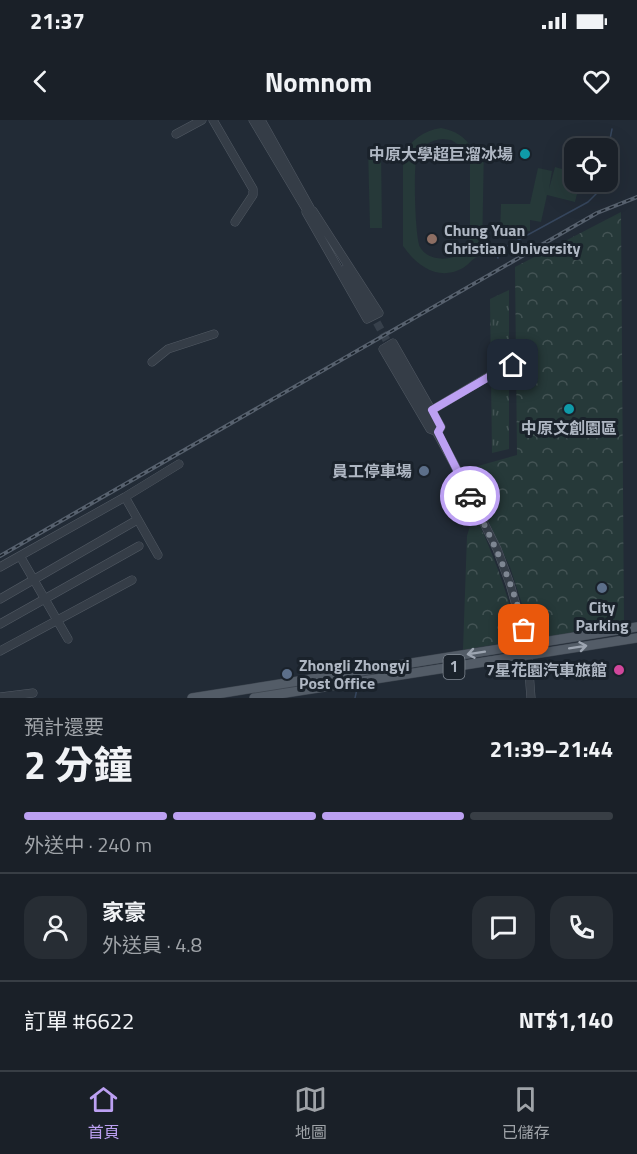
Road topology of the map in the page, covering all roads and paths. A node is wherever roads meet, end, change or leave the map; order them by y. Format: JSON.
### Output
{"nodes":[{"id":1,"x":202,"y":120,"type":"edge"},
{"id":2,"x":213,"y":120,"type":"edge"},
{"id":3,"x":254,"y":120,"type":"edge"},
{"id":4,"x":261,"y":120,"type":"edge"},
{"id":5,"x":176,"y":134,"type":"dead end"},
{"id":6,"x":312,"y":214,"type":"junction"},
{"id":7,"x":235,"y":222,"type":"dead end"},
{"id":8,"x":371,"y":312,"type":"tunnel mouth"},
{"id":9,"x":214,"y":334,"type":"dead end"},
{"id":10,"x":392,"y":351,"type":"tunnel mouth"},
{"id":11,"x":152,"y":362,"type":"dead end"},
{"id":12,"x":513,"y":365,"type":"dead end"},
{"id":13,"x":432,"y":410,"type":"junction"},
{"id":14,"x":438,"y":432,"type":"junction"},
{"id":15,"x":179,"y":464,"type":"dead end"},
{"id":16,"x":125,"y":497,"type":"junction"},
{"id":17,"x":137,"y":520,"type":"junction"},
{"id":18,"x":139,"y":546,"type":"dead end"},
{"id":19,"x":158,"y":555,"type":"dead end"},
{"id":20,"x":20,"y":556,"type":"junction"},
{"id":21,"x":0,"y":567,"type":"edge"},
{"id":22,"x":33,"y":580,"type":"junction"},
{"id":23,"x":132,"y":580,"type":"dead end"},
{"id":24,"x":0,"y":599,"type":"edge"},
{"id":25,"x":45,"y":600,"type":"junction"},
{"id":26,"x":57,"y":619,"type":"junction"},
{"id":27,"x":0,"y":624,"type":"edge"},
{"id":28,"x":637,"y":627,"type":"edge"},
{"id":29,"x":637,"y":638,"type":"edge"},
{"id":30,"x":68,"y":639,"type":"dead end"},
{"id":31,"x":526,"y":644,"type":"junction"},
{"id":32,"x":0,"y":651,"type":"edge"},
{"id":33,"x":528,"y":655,"type":"junction"},
{"id":34,"x":33,"y":693,"type":"dead end"},
{"id":35,"x":272,"y":693,"type":"edge"},
{"id":36,"x":0,"y":697,"type":"edge"},
{"id":37,"x":192,"y":698,"type":"edge"},
{"id":38,"x":254,"y":698,"type":"edge"},
{"id":39,"x":531,"y":698,"type":"edge"}],
"edges":[{"from":1,"to":5,"type":"street"},
{"from":2,"to":7,"type":"street"},
{"from":3,"to":6,"type":"street"},
{"from":4,"to":6,"type":"street"},
{"from":6,"to":6,"type":"street"},
{"from":6,"to":8,"type":"street"},
{"from":9,"to":11,"type":"street"},
{"from":10,"to":14,"type":"street"},
{"from":12,"to":13,"type":"street"},
{"from":13,"to":14,"type":"street"},
{"from":13,"to":14,"type":"street"},
{"from":14,"to":31,"type":"street"},
{"from":15,"to":16,"type":"street"},
{"from":16,"to":17,"type":"street"},
{"from":16,"to":20,"type":"street"},
{"from":17,"to":19,"type":"street"},
{"from":17,"to":22,"type":"street"},
{"from":18,"to":25,"type":"street"},
{"from":20,"to":21,"type":"street"},
{"from":20,"to":22,"type":"street"},
{"from":22,"to":24,"type":"street"},
{"from":22,"to":25,"type":"street"},
{"from":23,"to":26,"type":"street"},
{"from":25,"to":26,"type":"street"},
{"from":25,"to":27,"type":"street"},
{"from":26,"to":30,"type":"street"},
{"from":26,"to":32,"type":"street"},
{"from":28,"to":31,"type":"main road","number":"1"},
{"from":33,"to":29,"type":"main road","number":"1","one_way":true},
{"from":31,"to":33,"type":"street"},
{"from":31,"to":35,"type":"main road","number":"1","one_way":true},
{"from":33,"to":35,"type":"main road","number":"1"},
{"from":33,"to":39,"type":"street"},
{"from":34,"to":36,"type":"street"},
{"from":35,"to":37,"type":"main road","number":"1"},
{"from":35,"to":38,"type":"main road","number":"1"}]}
